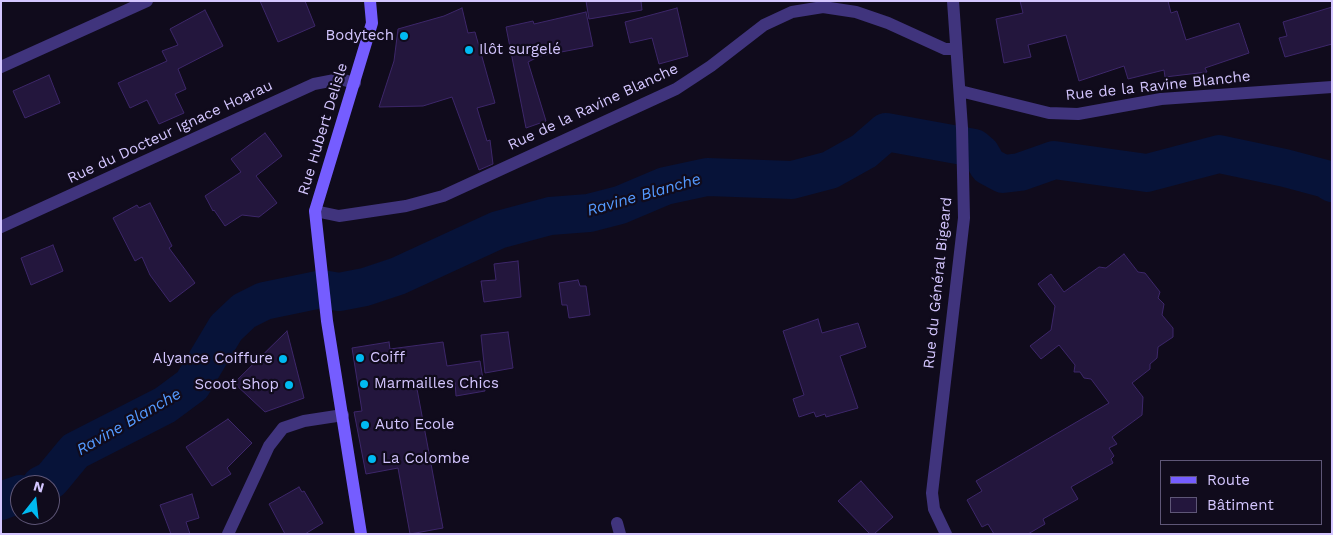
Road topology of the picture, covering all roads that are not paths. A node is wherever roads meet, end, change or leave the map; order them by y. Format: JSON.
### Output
{"nodes":[{"id":1,"x":147,"y":1,"type":"edge"},
{"id":2,"x":370,"y":1,"type":"edge"},
{"id":3,"x":953,"y":1,"type":"edge"},
{"id":4,"x":956,"y":49,"type":"junction"},
{"id":5,"x":1,"y":67,"type":"edge"},
{"id":6,"x":355,"y":83,"type":"junction"},
{"id":7,"x":1332,"y":87,"type":"edge"},
{"id":8,"x":960,"y":91,"type":"junction"},
{"id":9,"x":315,"y":211,"type":"junction"},
{"id":10,"x":1,"y":227,"type":"edge"},
{"id":11,"x":343,"y":415,"type":"junction"},
{"id":12,"x":228,"y":534,"type":"edge"},
{"id":13,"x":361,"y":534,"type":"edge"},
{"id":14,"x":946,"y":534,"type":"edge"}],
"edges":[{"from":1,"to":5,"type":"street"},
{"from":2,"to":6,"type":"main road","name":"Rue Hubert Delisle"},
{"from":3,"to":4,"type":"street","name":"Rue du Général Bigeard"},
{"from":4,"to":8,"type":"street","name":"Rue du Général Bigeard"},
{"from":4,"to":9,"type":"street","name":"Rue de la Ravine Blanche"},
{"from":6,"to":9,"type":"main road","name":"Rue Hubert Delisle"},
{"from":6,"to":10,"type":"street","name":"Rue du Docteur Ignace Hoarau"},
{"from":7,"to":8,"type":"street","name":"Rue de la Ravine Blanche"},
{"from":8,"to":14,"type":"street","name":"Rue du Général Bigeard"},
{"from":9,"to":11,"type":"main road","name":"Rue Hubert Delisle"},
{"from":11,"to":12,"type":"street"},
{"from":11,"to":13,"type":"main road","name":"Rue Hubert Delisle"}]}
